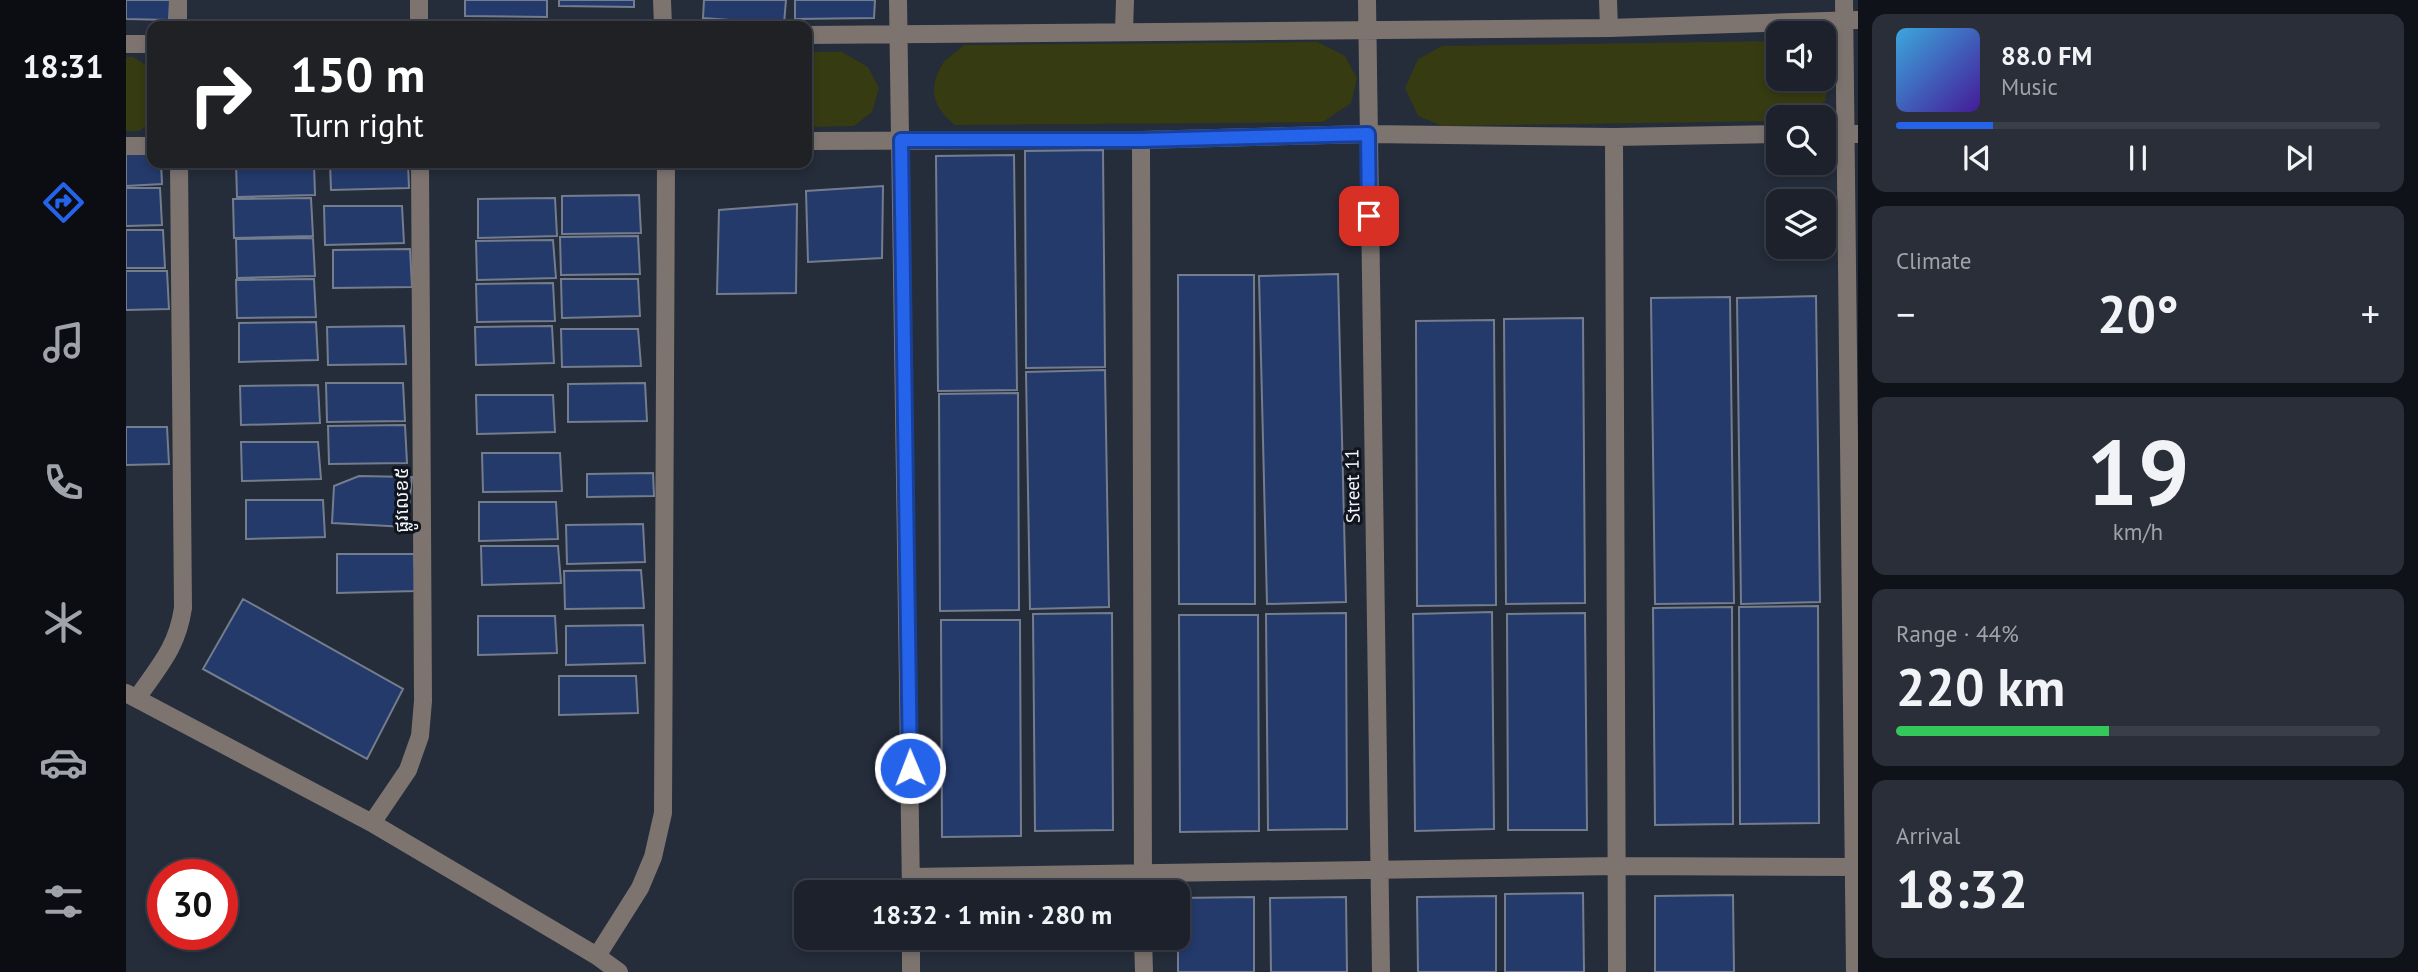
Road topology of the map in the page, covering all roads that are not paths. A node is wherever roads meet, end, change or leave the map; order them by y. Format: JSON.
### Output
{"nodes":[{"id":1,"x":178,"y":0,"type":"edge"},
{"id":2,"x":419,"y":0,"type":"edge"},
{"id":3,"x":662,"y":0,"type":"edge"},
{"id":4,"x":898,"y":0,"type":"edge"},
{"id":5,"x":1125,"y":0,"type":"edge"},
{"id":6,"x":1367,"y":0,"type":"edge"},
{"id":7,"x":1608,"y":0,"type":"edge"},
{"id":8,"x":1844,"y":0,"type":"edge"},
{"id":9,"x":1851,"y":20,"type":"edge"},
{"id":10,"x":178,"y":21,"type":"edge"},
{"id":11,"x":419,"y":21,"type":"edge"},
{"id":12,"x":663,"y":21,"type":"edge"},
{"id":13,"x":1609,"y":29,"type":"junction"},
{"id":14,"x":1124,"y":31,"type":"junction"},
{"id":15,"x":1367,"y":31,"type":"junction"},
{"id":16,"x":899,"y":34,"type":"junction"},
{"id":17,"x":812,"y":35,"type":"edge"},
{"id":18,"x":126,"y":44,"type":"edge"},
{"id":19,"x":147,"y":44,"type":"edge"},
{"id":20,"x":1368,"y":134,"type":"junction"},
{"id":21,"x":1852,"y":134,"type":"edge"},
{"id":22,"x":1766,"y":135,"type":"edge"},
{"id":23,"x":1614,"y":137,"type":"junction"},
{"id":24,"x":901,"y":140,"type":"junction"},
{"id":25,"x":1141,"y":140,"type":"junction"},
{"id":26,"x":812,"y":141,"type":"edge"},
{"id":27,"x":126,"y":146,"type":"edge"},
{"id":28,"x":147,"y":146,"type":"edge"},
{"id":29,"x":179,"y":168,"type":"edge"},
{"id":30,"x":420,"y":168,"type":"edge"},
{"id":31,"x":666,"y":168,"type":"edge"},
{"id":32,"x":131,"y":695,"type":"edge"},
{"id":33,"x":372,"y":823,"type":"junction"},
{"id":34,"x":1615,"y":866,"type":"junction"},
{"id":35,"x":1856,"y":867,"type":"edge"},
{"id":36,"x":1380,"y":871,"type":"junction"},
{"id":37,"x":1143,"y":874,"type":"junction"},
{"id":38,"x":911,"y":880,"type":"edge"},
{"id":39,"x":1016,"y":880,"type":"edge"},
{"id":40,"x":1143,"y":880,"type":"edge"},
{"id":41,"x":911,"y":950,"type":"edge"},
{"id":42,"x":1143,"y":950,"type":"edge"},
{"id":43,"x":597,"y":956,"type":"junction"},
{"id":44,"x":618,"y":972,"type":"edge"},
{"id":45,"x":911,"y":972,"type":"edge"},
{"id":46,"x":1144,"y":972,"type":"edge"},
{"id":47,"x":1381,"y":972,"type":"edge"},
{"id":48,"x":1617,"y":972,"type":"edge"},
{"id":49,"x":1855,"y":972,"type":"edge"}],
"edges":[{"from":1,"to":10,"type":"street"},
{"from":2,"to":11,"type":"street"},
{"from":3,"to":12,"type":"street"},
{"from":4,"to":16,"type":"street"},
{"from":5,"to":14,"type":"street"},
{"from":6,"to":15,"type":"street","name":"Street 11"},
{"from":7,"to":13,"type":"street"},
{"from":8,"to":9,"type":"street"},
{"from":9,"to":13,"type":"street"},
{"from":9,"to":21,"type":"street"},
{"from":13,"to":15,"type":"street"},
{"from":14,"to":15,"type":"street"},
{"from":14,"to":16,"type":"street"},
{"from":15,"to":20,"type":"street","name":"Street 11"},
{"from":16,"to":17,"type":"street"},
{"from":16,"to":24,"type":"street"},
{"from":18,"to":19,"type":"street"},
{"from":20,"to":23,"type":"street"},
{"from":20,"to":25,"type":"street"},
{"from":20,"to":36,"type":"street","name":"Street 11"},
{"from":21,"to":35,"type":"street"},
{"from":22,"to":23,"type":"street"},
{"from":23,"to":34,"type":"street"},
{"from":24,"to":25,"type":"street"},
{"from":24,"to":26,"type":"street"},
{"from":24,"to":38,"type":"street"},
{"from":25,"to":37,"type":"street"},
{"from":27,"to":28,"type":"street"},
{"from":29,"to":32,"type":"street"},
{"from":30,"to":33,"type":"street","name":"ផ្លូវលេខ៥"},
{"from":31,"to":43,"type":"street"},
{"from":32,"to":33,"type":"street"},
{"from":33,"to":43,"type":"street"},
{"from":34,"to":35,"type":"street"},
{"from":34,"to":36,"type":"street"},
{"from":34,"to":48,"type":"street"},
{"from":35,"to":49,"type":"street"},
{"from":36,"to":37,"type":"street"},
{"from":36,"to":47,"type":"street","name":"Street 11"},
{"from":37,"to":39,"type":"street"},
{"from":37,"to":40,"type":"street"},
{"from":41,"to":45,"type":"street"},
{"from":42,"to":46,"type":"street"},
{"from":43,"to":44,"type":"street"}]}
